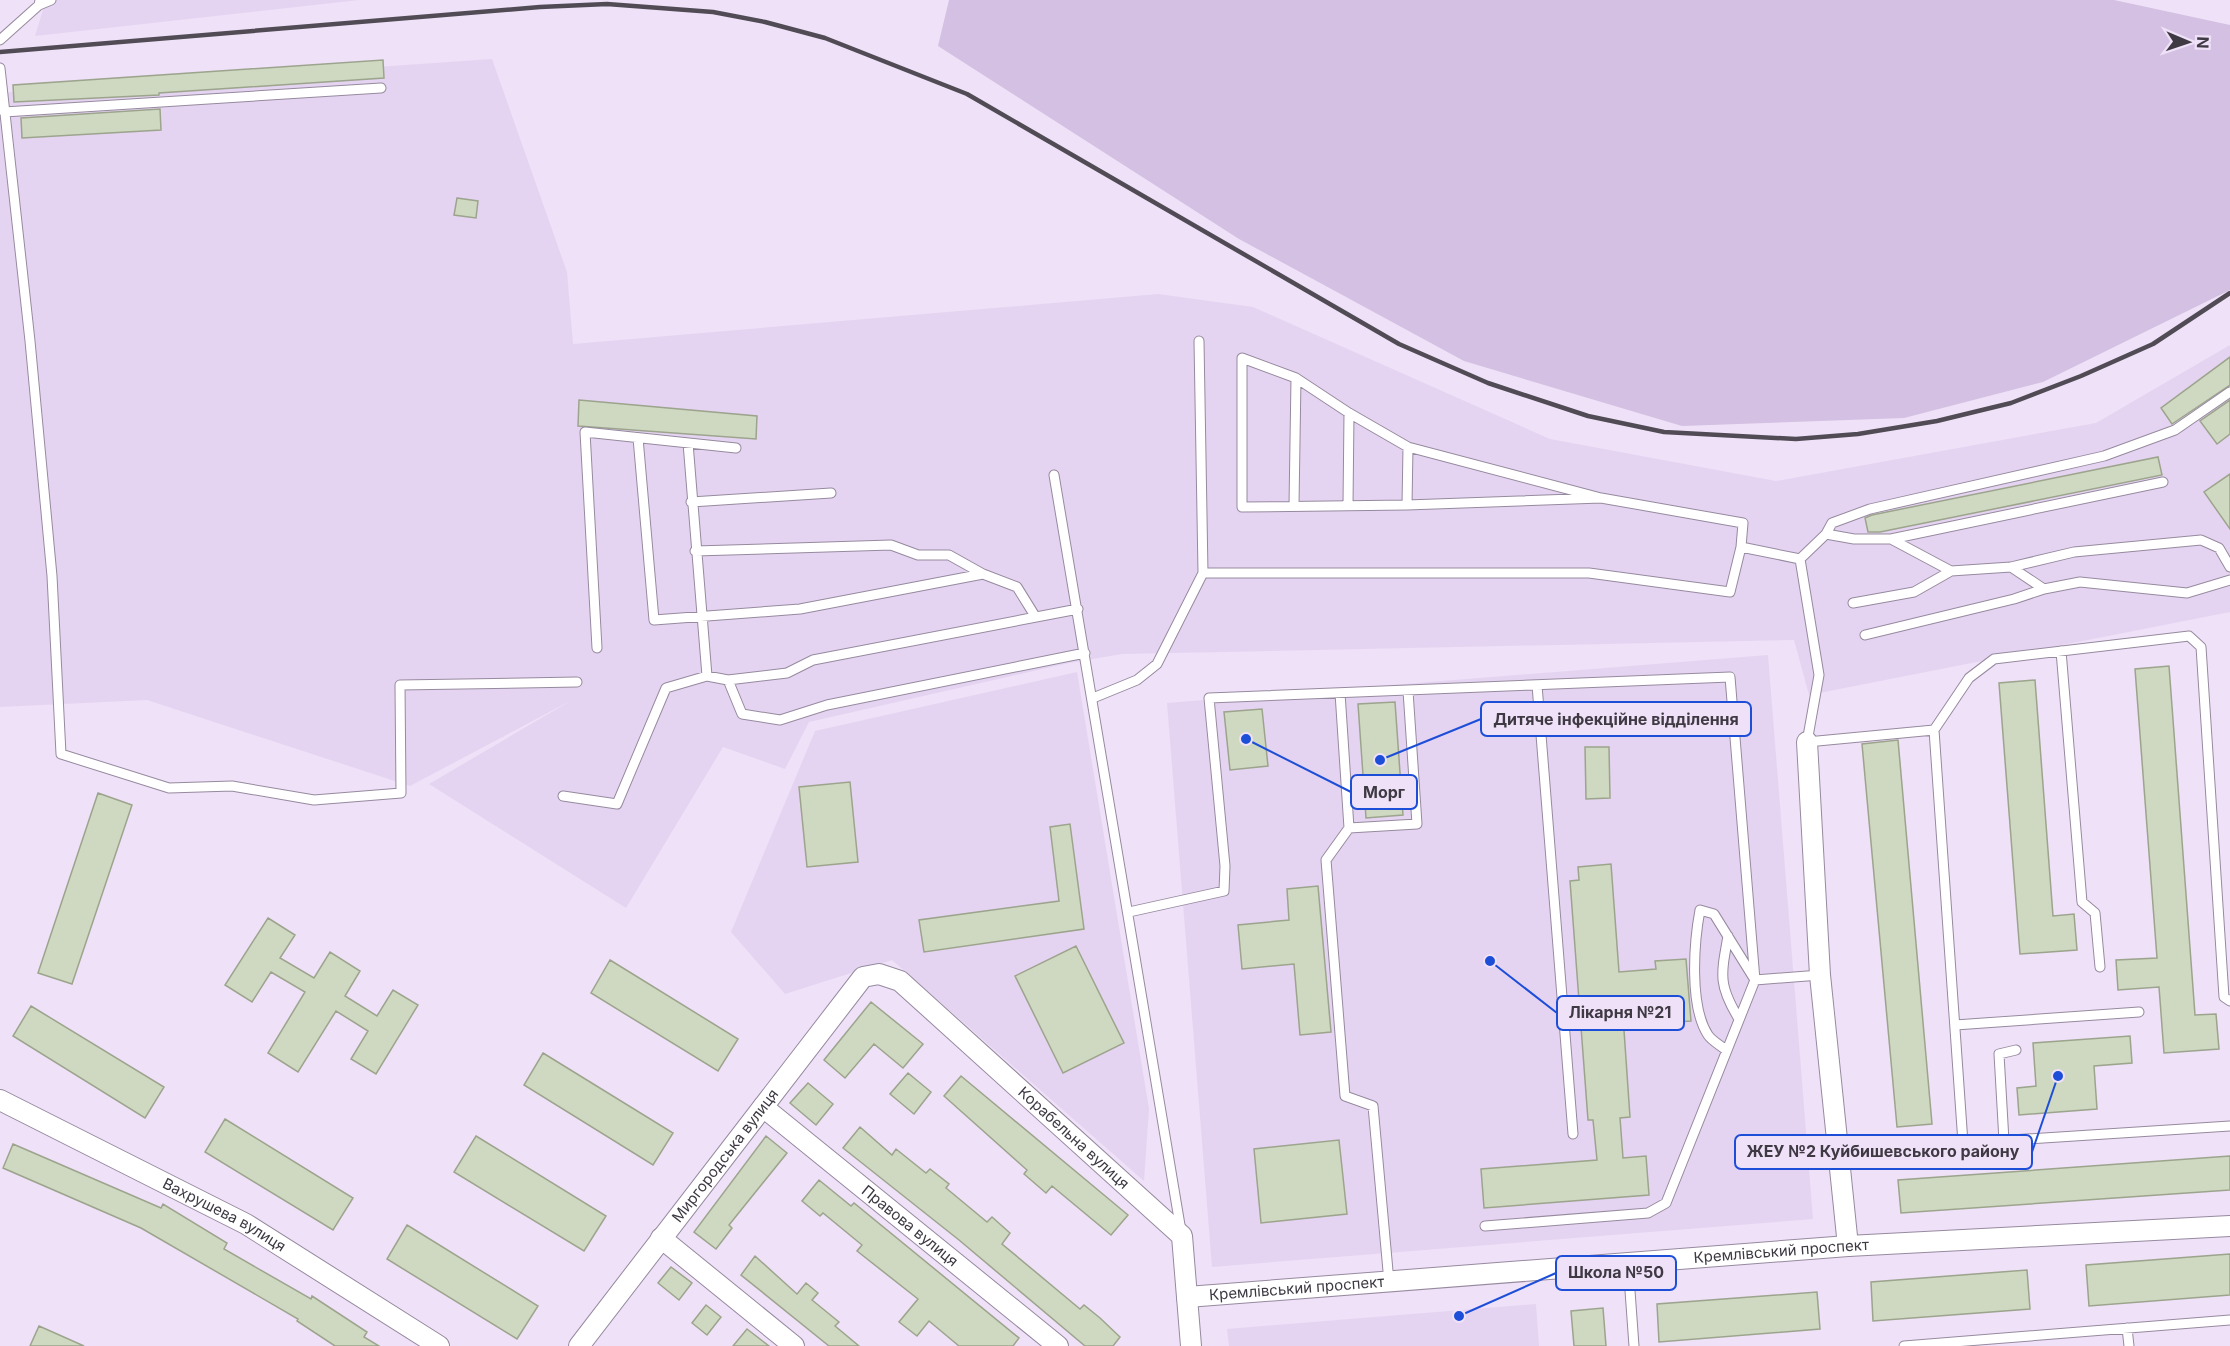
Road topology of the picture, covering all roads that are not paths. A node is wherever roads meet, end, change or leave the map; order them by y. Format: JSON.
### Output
{"nodes":[{"id":1,"x":51,"y":0,"type":"edge"},
{"id":2,"x":40,"y":2,"type":"edge"},
{"id":3,"x":0,"y":40,"type":"edge"},
{"id":4,"x":0,"y":68,"type":"edge"},
{"id":5,"x":381,"y":88,"type":"dead end"},
{"id":6,"x":4,"y":112,"type":"junction"},
{"id":7,"x":1199,"y":341,"type":"dead end"},
{"id":8,"x":1296,"y":378,"type":"junction"},
{"id":9,"x":2230,"y":392,"type":"edge"},
{"id":10,"x":1349,"y":413,"type":"junction"},
{"id":11,"x":638,"y":438,"type":"junction"},
{"id":12,"x":688,"y":443,"type":"junction"},
{"id":13,"x":1408,"y":447,"type":"junction"},
{"id":14,"x":736,"y":448,"type":"dead end"},
{"id":15,"x":1054,"y":476,"type":"dead end"},
{"id":16,"x":2163,"y":482,"type":"dead end"},
{"id":17,"x":831,"y":493,"type":"dead end"},
{"id":18,"x":1601,"y":498,"type":"junction"},
{"id":19,"x":691,"y":502,"type":"junction"},
{"id":20,"x":1294,"y":505,"type":"junction"},
{"id":21,"x":1348,"y":505,"type":"junction"},
{"id":22,"x":1407,"y":505,"type":"junction"},
{"id":23,"x":1826,"y":534,"type":"junction"},
{"id":24,"x":1892,"y":539,"type":"junction"},
{"id":25,"x":1741,"y":547,"type":"junction"},
{"id":26,"x":695,"y":551,"type":"junction"},
{"id":27,"x":1800,"y":559,"type":"junction"},
{"id":28,"x":2010,"y":567,"type":"junction"},
{"id":29,"x":2230,"y":567,"type":"edge"},
{"id":30,"x":1951,"y":571,"type":"junction"},
{"id":31,"x":1203,"y":573,"type":"junction"},
{"id":32,"x":983,"y":574,"type":"junction"},
{"id":33,"x":2230,"y":580,"type":"edge"},
{"id":34,"x":2044,"y":589,"type":"junction"},
{"id":35,"x":1852,"y":603,"type":"dead end"},
{"id":36,"x":1078,"y":609,"type":"junction"},
{"id":37,"x":701,"y":616,"type":"junction"},
{"id":38,"x":1035,"y":616,"type":"junction"},
{"id":39,"x":1865,"y":635,"type":"dead end"},
{"id":40,"x":597,"y":648,"type":"dead end"},
{"id":41,"x":2061,"y":651,"type":"junction"},
{"id":42,"x":1085,"y":653,"type":"junction"},
{"id":43,"x":707,"y":676,"type":"junction"},
{"id":44,"x":728,"y":680,"type":"junction"},
{"id":45,"x":577,"y":682,"type":"dead end"},
{"id":46,"x":1537,"y":685,"type":"junction"},
{"id":47,"x":1408,"y":691,"type":"junction"},
{"id":48,"x":1340,"y":693,"type":"junction"},
{"id":49,"x":1093,"y":698,"type":"junction"},
{"id":50,"x":1934,"y":730,"type":"junction"},
{"id":51,"x":1808,"y":742,"type":"junction"},
{"id":52,"x":563,"y":796,"type":"dead end"},
{"id":53,"x":1349,"y":828,"type":"junction"},
{"id":54,"x":1129,"y":912,"type":"junction"},
{"id":55,"x":1728,"y":936,"type":"junction"},
{"id":56,"x":2100,"y":967,"type":"dead end"},
{"id":57,"x":879,"y":974,"type":"joint"},
{"id":58,"x":1820,"y":975,"type":"junction"},
{"id":59,"x":1755,"y":980,"type":"junction"},
{"id":60,"x":2230,"y":1001,"type":"edge"},
{"id":61,"x":2139,"y":1012,"type":"dead end"},
{"id":62,"x":1739,"y":1020,"type":"junction"},
{"id":63,"x":1955,"y":1025,"type":"junction"},
{"id":64,"x":1726,"y":1050,"type":"junction"},
{"id":65,"x":2016,"y":1050,"type":"dead end"},
{"id":66,"x":0,"y":1100,"type":"edge"},
{"id":67,"x":763,"y":1107,"type":"junction"},
{"id":68,"x":2230,"y":1126,"type":"edge"},
{"id":69,"x":1574,"y":1134,"type":"dead end"},
{"id":70,"x":2004,"y":1141,"type":"junction"},
{"id":71,"x":1964,"y":1143,"type":"junction"},
{"id":72,"x":1840,"y":1151,"type":"junction"},
{"id":73,"x":1485,"y":1226,"type":"dead end"},
{"id":74,"x":2230,"y":1226,"type":"edge"},
{"id":75,"x":1182,"y":1236,"type":"junction"},
{"id":76,"x":661,"y":1238,"type":"junction"},
{"id":77,"x":1848,"y":1246,"type":"junction"},
{"id":78,"x":1628,"y":1263,"type":"junction"},
{"id":79,"x":1389,"y":1281,"type":"junction"},
{"id":80,"x":1187,"y":1297,"type":"junction"},
{"id":81,"x":2230,"y":1320,"type":"edge"},
{"id":82,"x":2127,"y":1328,"type":"junction"},
{"id":83,"x":439,"y":1346,"type":"edge"},
{"id":84,"x":579,"y":1346,"type":"edge"},
{"id":85,"x":794,"y":1346,"type":"edge"},
{"id":86,"x":1058,"y":1346,"type":"edge"},
{"id":87,"x":1191,"y":1346,"type":"edge"},
{"id":88,"x":1634,"y":1346,"type":"edge"},
{"id":89,"x":1904,"y":1346,"type":"edge"},
{"id":90,"x":2129,"y":1346,"type":"edge"}],
"edges":[{"from":1,"to":2,"type":"lane"},
{"from":2,"to":3,"type":"lane"},
{"from":4,"to":6,"type":"lane"},
{"from":5,"to":6,"type":"lane"},
{"from":6,"to":45,"type":"lane"},
{"from":7,"to":31,"type":"lane"},
{"from":8,"to":10,"type":"lane"},
{"from":8,"to":20,"type":"lane"},
{"from":8,"to":20,"type":"lane"},
{"from":9,"to":23,"type":"lane"},
{"from":10,"to":13,"type":"lane"},
{"from":10,"to":21,"type":"lane"},
{"from":11,"to":12,"type":"lane"},
{"from":11,"to":37,"type":"lane"},
{"from":11,"to":40,"type":"lane"},
{"from":12,"to":14,"type":"lane"},
{"from":12,"to":19,"type":"lane"},
{"from":13,"to":18,"type":"lane"},
{"from":13,"to":22,"type":"lane"},
{"from":15,"to":36,"type":"lane"},
{"from":16,"to":24,"type":"lane"},
{"from":17,"to":19,"type":"lane"},
{"from":18,"to":22,"type":"lane"},
{"from":18,"to":25,"type":"lane"},
{"from":19,"to":26,"type":"lane"},
{"from":20,"to":21,"type":"lane"},
{"from":21,"to":22,"type":"lane"},
{"from":23,"to":24,"type":"lane"},
{"from":23,"to":27,"type":"lane"},
{"from":24,"to":30,"type":"lane"},
{"from":25,"to":27,"type":"lane"},
{"from":25,"to":31,"type":"lane"},
{"from":26,"to":32,"type":"lane"},
{"from":26,"to":37,"type":"lane"},
{"from":27,"to":51,"type":"lane"},
{"from":28,"to":29,"type":"lane"},
{"from":28,"to":30,"type":"lane"},
{"from":28,"to":34,"type":"lane"},
{"from":30,"to":35,"type":"lane"},
{"from":31,"to":49,"type":"lane"},
{"from":32,"to":37,"type":"lane"},
{"from":32,"to":38,"type":"lane"},
{"from":33,"to":34,"type":"lane"},
{"from":34,"to":39,"type":"lane"},
{"from":36,"to":38,"type":"lane"},
{"from":36,"to":42,"type":"lane"},
{"from":37,"to":43,"type":"lane"},
{"from":38,"to":44,"type":"lane"},
{"from":41,"to":50,"type":"lane"},
{"from":41,"to":56,"type":"lane"},
{"from":41,"to":60,"type":"lane"},
{"from":42,"to":44,"type":"lane"},
{"from":42,"to":49,"type":"lane"},
{"from":43,"to":44,"type":"lane"},
{"from":43,"to":52,"type":"lane"},
{"from":46,"to":47,"type":"lane"},
{"from":46,"to":59,"type":"lane"},
{"from":46,"to":69,"type":"lane"},
{"from":47,"to":48,"type":"lane"},
{"from":47,"to":53,"type":"lane"},
{"from":48,"to":53,"type":"lane"},
{"from":48,"to":54,"type":"lane"},
{"from":49,"to":54,"type":"lane"},
{"from":50,"to":51,"type":"lane"},
{"from":50,"to":63,"type":"lane"},
{"from":51,"to":58,"type":"street"},
{"from":53,"to":79,"type":"lane"},
{"from":54,"to":75,"type":"lane"},
{"from":55,"to":59,"type":"lane"},
{"from":55,"to":62,"type":"lane"},
{"from":55,"to":64,"type":"lane"},
{"from":57,"to":67,"type":"street","name":"Миргородська вулиця"},
{"from":57,"to":75,"type":"street","name":"Корабельна вулиця"},
{"from":58,"to":59,"type":"lane"},
{"from":58,"to":72,"type":"street"},
{"from":59,"to":62,"type":"lane"},
{"from":61,"to":63,"type":"lane"},
{"from":62,"to":64,"type":"lane"},
{"from":63,"to":71,"type":"lane"},
{"from":64,"to":73,"type":"lane"},
{"from":65,"to":70,"type":"lane"},
{"from":66,"to":83,"type":"street","name":"Вахрушева вулиця"},
{"from":67,"to":76,"type":"street","name":"Миргородська вулиця"},
{"from":67,"to":86,"type":"street","name":"Правова вулиця"},
{"from":68,"to":70,"type":"lane"},
{"from":70,"to":71,"type":"lane"},
{"from":71,"to":72,"type":"lane"},
{"from":72,"to":77,"type":"street"},
{"from":74,"to":77,"type":"street","name":"Кремлівський проспект"},
{"from":75,"to":80,"type":"street"},
{"from":76,"to":84,"type":"street","name":"Миргородська вулиця"},
{"from":76,"to":85,"type":"street"},
{"from":77,"to":78,"type":"street","name":"Кремлівський проспект"},
{"from":78,"to":79,"type":"street","name":"Кремлівський проспект"},
{"from":78,"to":88,"type":"lane"},
{"from":79,"to":80,"type":"street","name":"Кремлівський проспект"},
{"from":80,"to":87,"type":"street"},
{"from":81,"to":82,"type":"lane"},
{"from":82,"to":89,"type":"lane"},
{"from":82,"to":90,"type":"lane"}]}
